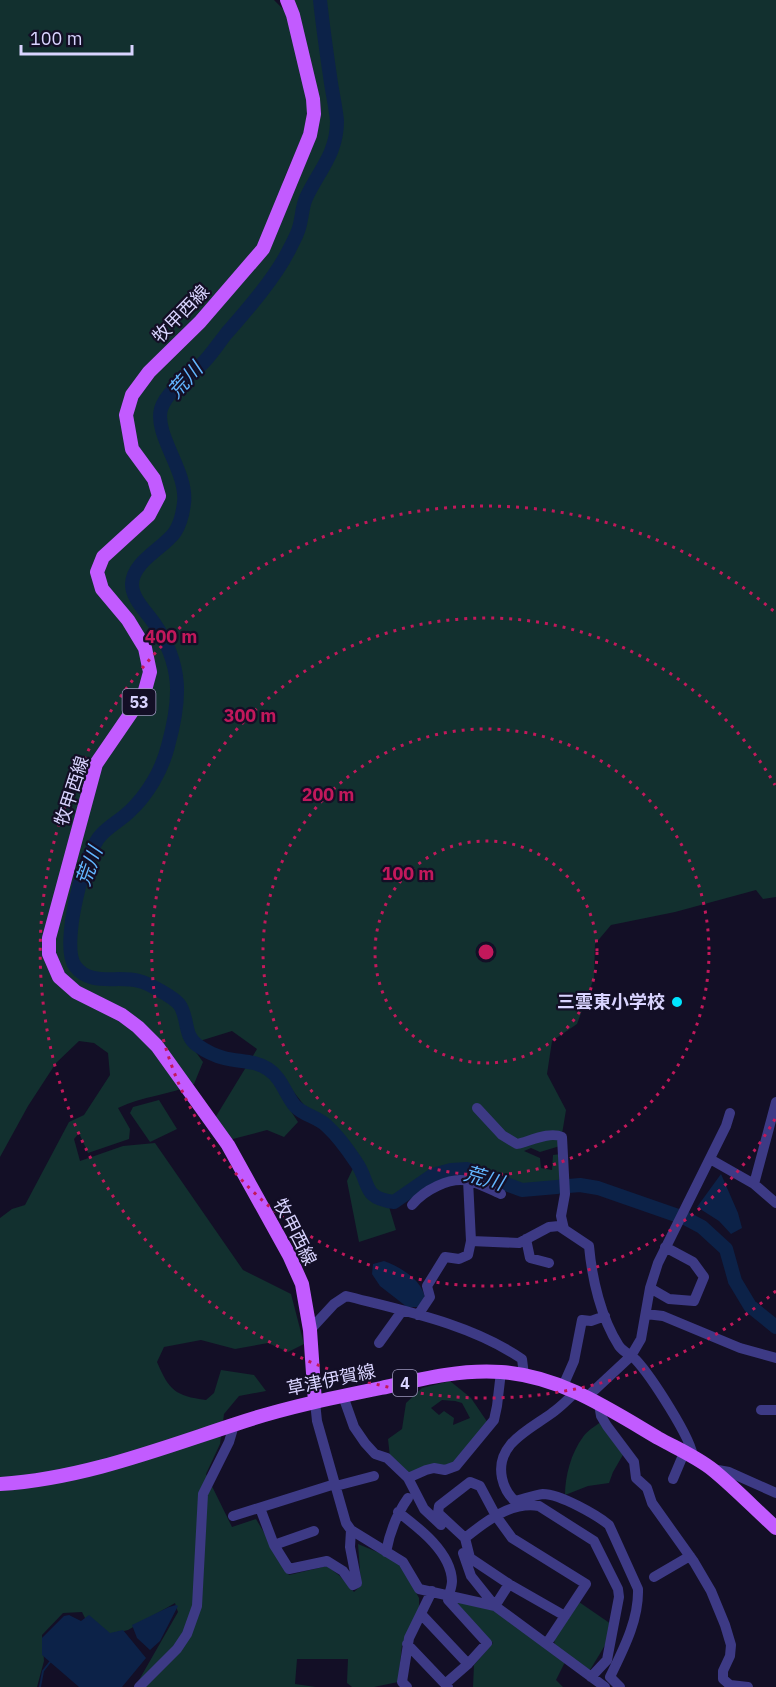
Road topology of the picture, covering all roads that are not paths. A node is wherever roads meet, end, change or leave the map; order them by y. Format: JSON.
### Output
{"nodes":[{"id":1,"x":287,"y":0,"type":"edge"},
{"id":2,"x":776,"y":1102,"type":"edge"},
{"id":3,"x":477,"y":1107,"type":"dead end"},
{"id":4,"x":730,"y":1113,"type":"dead end"},
{"id":5,"x":773,"y":1125,"type":"edge"},
{"id":6,"x":710,"y":1159,"type":"junction"},
{"id":7,"x":468,"y":1180,"type":"junction"},
{"id":8,"x":754,"y":1184,"type":"junction"},
{"id":9,"x":501,"y":1194,"type":"dead end"},
{"id":10,"x":776,"y":1203,"type":"edge"},
{"id":11,"x":412,"y":1205,"type":"dead end"},
{"id":12,"x":564,"y":1228,"type":"junction"},
{"id":13,"x":526,"y":1239,"type":"junction"},
{"id":14,"x":471,"y":1241,"type":"junction"},
{"id":15,"x":665,"y":1247,"type":"junction"},
{"id":16,"x":549,"y":1263,"type":"dead end"},
{"id":17,"x":650,"y":1288,"type":"junction"},
{"id":18,"x":402,"y":1311,"type":"junction"},
{"id":19,"x":646,"y":1314,"type":"junction"},
{"id":20,"x":418,"y":1315,"type":"junction"},
{"id":21,"x":605,"y":1317,"type":"junction"},
{"id":22,"x":310,"y":1330,"type":"junction"},
{"id":23,"x":379,"y":1343,"type":"dead end"},
{"id":24,"x":631,"y":1356,"type":"junction"},
{"id":25,"x":776,"y":1358,"type":"edge"},
{"id":26,"x":501,"y":1372,"type":"junction"},
{"id":27,"x":524,"y":1375,"type":"junction"},
{"id":28,"x":575,"y":1392,"type":"junction"},
{"id":29,"x":343,"y":1396,"type":"junction"},
{"id":30,"x":315,"y":1402,"type":"junction"},
{"id":31,"x":599,"y":1404,"type":"junction"},
{"id":32,"x":761,"y":1410,"type":"dead end"},
{"id":33,"x":776,"y":1410,"type":"edge"},
{"id":34,"x":234,"y":1425,"type":"junction"},
{"id":35,"x":689,"y":1455,"type":"junction"},
{"id":36,"x":712,"y":1469,"type":"junction"},
{"id":37,"x":374,"y":1476,"type":"dead end"},
{"id":38,"x":408,"y":1478,"type":"junction"},
{"id":39,"x":673,"y":1479,"type":"dead end"},
{"id":40,"x":0,"y":1484,"type":"edge"},
{"id":41,"x":336,"y":1485,"type":"junction"},
{"id":42,"x":776,"y":1492,"type":"edge"},
{"id":43,"x":408,"y":1498,"type":"dead end"},
{"id":44,"x":260,"y":1508,"type":"junction"},
{"id":45,"x":398,"y":1512,"type":"junction"},
{"id":46,"x":233,"y":1516,"type":"dead end"},
{"id":47,"x":496,"y":1516,"type":"junction"},
{"id":48,"x":348,"y":1526,"type":"junction"},
{"id":49,"x":776,"y":1528,"type":"edge"},
{"id":50,"x":314,"y":1531,"type":"dead end"},
{"id":51,"x":465,"y":1538,"type":"junction"},
{"id":52,"x":274,"y":1545,"type":"junction"},
{"id":53,"x":386,"y":1552,"type":"junction"},
{"id":54,"x":690,"y":1556,"type":"junction"},
{"id":55,"x":654,"y":1577,"type":"dead end"},
{"id":56,"x":509,"y":1584,"type":"junction"},
{"id":57,"x":432,"y":1591,"type":"junction"},
{"id":58,"x":448,"y":1595,"type":"junction"},
{"id":59,"x":495,"y":1606,"type":"junction"},
{"id":60,"x":421,"y":1614,"type":"junction"},
{"id":61,"x":565,"y":1616,"type":"junction"},
{"id":62,"x":547,"y":1643,"type":"junction"},
{"id":63,"x":407,"y":1644,"type":"junction"},
{"id":64,"x":468,"y":1664,"type":"junction"},
{"id":65,"x":591,"y":1677,"type":"junction"},
{"id":66,"x":447,"y":1686,"type":"edge"},
{"id":67,"x":140,"y":1687,"type":"edge"},
{"id":68,"x":406,"y":1687,"type":"edge"},
{"id":69,"x":605,"y":1687,"type":"edge"},
{"id":70,"x":620,"y":1687,"type":"edge"},
{"id":71,"x":748,"y":1687,"type":"edge"}],
"edges":[{"from":1,"to":22,"type":"main road","name":"牧甲西線","number":"53"},
{"from":2,"to":5,"type":"street"},
{"from":3,"to":12,"type":"street"},
{"from":4,"to":6,"type":"street"},
{"from":5,"to":8,"type":"street"},
{"from":6,"to":8,"type":"street"},
{"from":6,"to":15,"type":"street"},
{"from":7,"to":9,"type":"street"},
{"from":7,"to":11,"type":"street"},
{"from":7,"to":14,"type":"street"},
{"from":8,"to":10,"type":"street"},
{"from":12,"to":13,"type":"street"},
{"from":12,"to":21,"type":"street"},
{"from":13,"to":14,"type":"street"},
{"from":13,"to":16,"type":"street"},
{"from":14,"to":20,"type":"street"},
{"from":15,"to":17,"type":"street"},
{"from":15,"to":17,"type":"street"},
{"from":17,"to":19,"type":"street"},
{"from":18,"to":20,"type":"street"},
{"from":18,"to":22,"type":"street"},
{"from":18,"to":23,"type":"street"},
{"from":19,"to":24,"type":"street"},
{"from":19,"to":25,"type":"street"},
{"from":20,"to":27,"type":"street"},
{"from":21,"to":24,"type":"street"},
{"from":21,"to":28,"type":"street"},
{"from":22,"to":30,"type":"main road","name":"牧甲西線","number":"53"},
{"from":24,"to":28,"type":"street"},
{"from":24,"to":35,"type":"street"},
{"from":26,"to":27,"type":"main road","name":"草津伊賀線","number":"4"},
{"from":26,"to":29,"type":"main road","name":"草津伊賀線","number":"4"},
{"from":26,"to":38,"type":"street"},
{"from":27,"to":28,"type":"main road","name":"草津伊賀線","number":"4"},
{"from":28,"to":31,"type":"main road","name":"草津伊賀線","number":"4"},
{"from":28,"to":70,"type":"street"},
{"from":29,"to":30,"type":"main road","name":"草津伊賀線","number":"4"},
{"from":29,"to":38,"type":"street"},
{"from":30,"to":34,"type":"main road","name":"草津伊賀線","number":"4"},
{"from":30,"to":41,"type":"street"},
{"from":31,"to":35,"type":"main road","name":"草津伊賀線","number":"4"},
{"from":31,"to":54,"type":"street"},
{"from":32,"to":33,"type":"street"},
{"from":34,"to":40,"type":"main road","name":"草津伊賀線","number":"4"},
{"from":34,"to":67,"type":"street"},
{"from":35,"to":36,"type":"main road","name":"草津伊賀線","number":"4"},
{"from":35,"to":39,"type":"street"},
{"from":36,"to":42,"type":"street"},
{"from":36,"to":49,"type":"main road","name":"草津伊賀線","number":"4"},
{"from":37,"to":41,"type":"street"},
{"from":38,"to":59,"type":"street"},
{"from":41,"to":44,"type":"street"},
{"from":41,"to":48,"type":"street"},
{"from":43,"to":45,"type":"street"},
{"from":44,"to":46,"type":"street"},
{"from":44,"to":52,"type":"street"},
{"from":45,"to":53,"type":"street"},
{"from":45,"to":58,"type":"street"},
{"from":47,"to":51,"type":"street"},
{"from":47,"to":51,"type":"street"},
{"from":47,"to":61,"type":"street"},
{"from":47,"to":65,"type":"street"},
{"from":48,"to":52,"type":"street"},
{"from":48,"to":53,"type":"street"},
{"from":50,"to":52,"type":"street"},
{"from":51,"to":56,"type":"street"},
{"from":53,"to":57,"type":"street"},
{"from":54,"to":55,"type":"street"},
{"from":54,"to":71,"type":"street"},
{"from":56,"to":59,"type":"street"},
{"from":56,"to":61,"type":"street"},
{"from":57,"to":58,"type":"street"},
{"from":57,"to":60,"type":"street"},
{"from":58,"to":59,"type":"street"},
{"from":58,"to":64,"type":"street"},
{"from":59,"to":62,"type":"street"},
{"from":60,"to":63,"type":"street"},
{"from":60,"to":64,"type":"street"},
{"from":61,"to":62,"type":"street"},
{"from":62,"to":65,"type":"street"},
{"from":63,"to":66,"type":"street"},
{"from":63,"to":68,"type":"street"},
{"from":64,"to":66,"type":"street"},
{"from":65,"to":69,"type":"street"}]}
